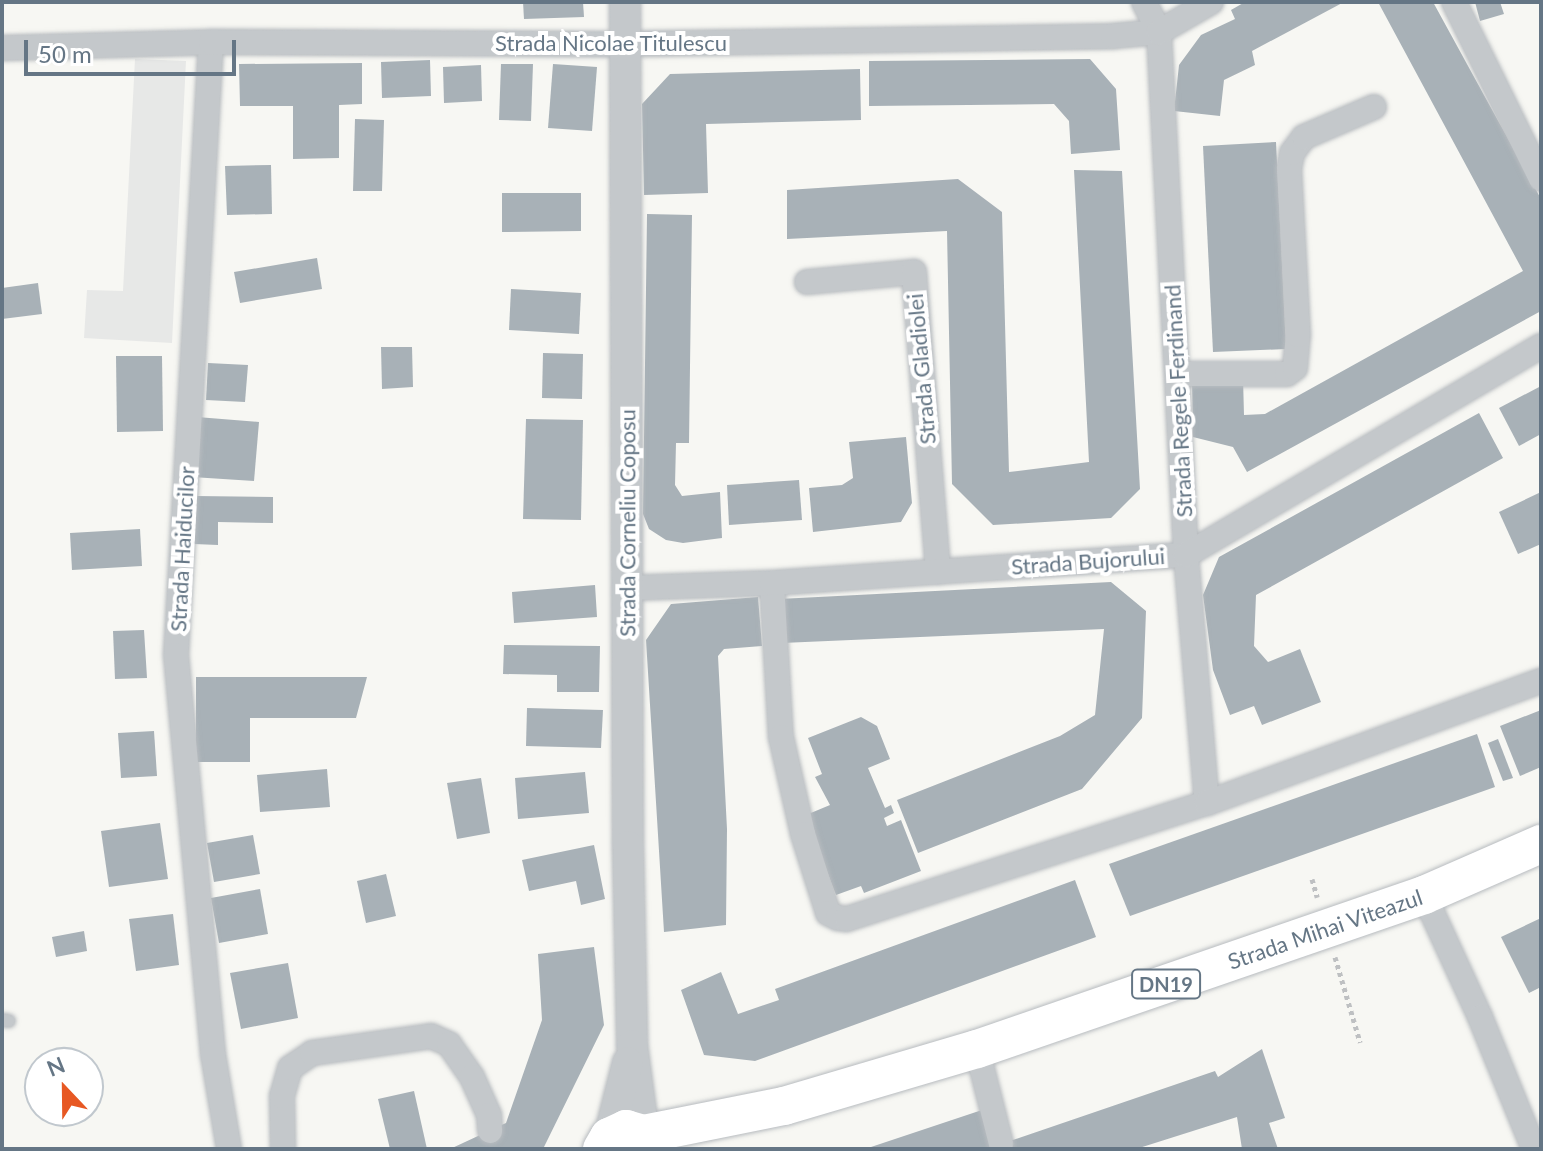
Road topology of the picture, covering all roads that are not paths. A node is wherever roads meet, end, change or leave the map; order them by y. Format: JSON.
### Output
{"nodes":[{"id":1,"x":625,"y":2,"type":"edge"},
{"id":2,"x":1144,"y":2,"type":"edge"},
{"id":3,"x":1211,"y":2,"type":"edge"},
{"id":4,"x":1454,"y":2,"type":"edge"},
{"id":5,"x":1159,"y":32,"type":"junction"},
{"id":6,"x":211,"y":42,"type":"junction"},
{"id":7,"x":624,"y":44,"type":"junction"},
{"id":8,"x":2,"y":48,"type":"edge"},
{"id":9,"x":1374,"y":107,"type":"dead end"},
{"id":10,"x":1541,"y":179,"type":"edge"},
{"id":11,"x":807,"y":282,"type":"dead end"},
{"id":12,"x":1541,"y":346,"type":"edge"},
{"id":13,"x":1177,"y":374,"type":"junction"},
{"id":14,"x":1186,"y":555,"type":"junction"},
{"id":15,"x":938,"y":572,"type":"junction"},
{"id":16,"x":772,"y":583,"type":"junction"},
{"id":17,"x":627,"y":588,"type":"junction"},
{"id":18,"x":1541,"y":681,"type":"edge"},
{"id":19,"x":1207,"y":803,"type":"junction"},
{"id":20,"x":1541,"y":844,"type":"edge"},
{"id":21,"x":1424,"y":895,"type":"junction"},
{"id":22,"x":977,"y":1049,"type":"junction"},
{"id":23,"x":784,"y":1106,"type":"junction"},
{"id":24,"x":490,"y":1131,"type":"dead end"},
{"id":25,"x":627,"y":1142,"type":"edge"},
{"id":26,"x":1001,"y":1144,"type":"dead end"},
{"id":27,"x":229,"y":1149,"type":"edge"},
{"id":28,"x":283,"y":1149,"type":"edge"},
{"id":29,"x":679,"y":1149,"type":"edge"},
{"id":30,"x":1534,"y":1149,"type":"edge"}],
"edges":[{"from":1,"to":7,"type":"street","name":"Strada Corneliu Coposu"},
{"from":2,"to":5,"type":"street","name":"Strada Regele Ferdinand"},
{"from":3,"to":5,"type":"street","name":"Strada Nicolae Titulescu"},
{"from":4,"to":10,"type":"street"},
{"from":5,"to":7,"type":"street","name":"Strada Nicolae Titulescu"},
{"from":5,"to":13,"type":"street","name":"Strada Regele Ferdinand"},
{"from":6,"to":7,"type":"street","name":"Strada Nicolae Titulescu"},
{"from":6,"to":8,"type":"street","name":"Strada Nicolae Titulescu"},
{"from":6,"to":27,"type":"street","name":"Strada Haiducilor"},
{"from":7,"to":17,"type":"street","name":"Strada Corneliu Coposu"},
{"from":9,"to":13,"type":"street"},
{"from":11,"to":15,"type":"street","name":"Strada Gladiolei"},
{"from":12,"to":14,"type":"street","name":"Strada Bujorului"},
{"from":13,"to":14,"type":"street","name":"Strada Regele Ferdinand"},
{"from":14,"to":15,"type":"street","name":"Strada Bujorului"},
{"from":14,"to":19,"type":"street","name":"Strada Regele Ferdinand"},
{"from":15,"to":16,"type":"street","name":"Strada Bujorului"},
{"from":16,"to":17,"type":"street","name":"Strada Bujorului"},
{"from":16,"to":19,"type":"street"},
{"from":17,"to":25,"type":"street","name":"Strada Corneliu Coposu"},
{"from":18,"to":19,"type":"street"},
{"from":20,"to":21,"type":"main road","name":"Strada Mihai Viteazul","number":"DN19"},
{"from":21,"to":22,"type":"main road","name":"Strada Mihai Viteazul","number":"DN19"},
{"from":21,"to":30,"type":"street"},
{"from":22,"to":23,"type":"main road","name":"Strada Mihai Viteazul","number":"DN19"},
{"from":22,"to":26,"type":"street"},
{"from":23,"to":25,"type":"main road","name":"Strada Mihai Viteazul","number":"DN19"},
{"from":23,"to":29,"type":"main road","name":"Strada Mihai Viteazul","number":"DN19"},
{"from":24,"to":28,"type":"street"}]}
